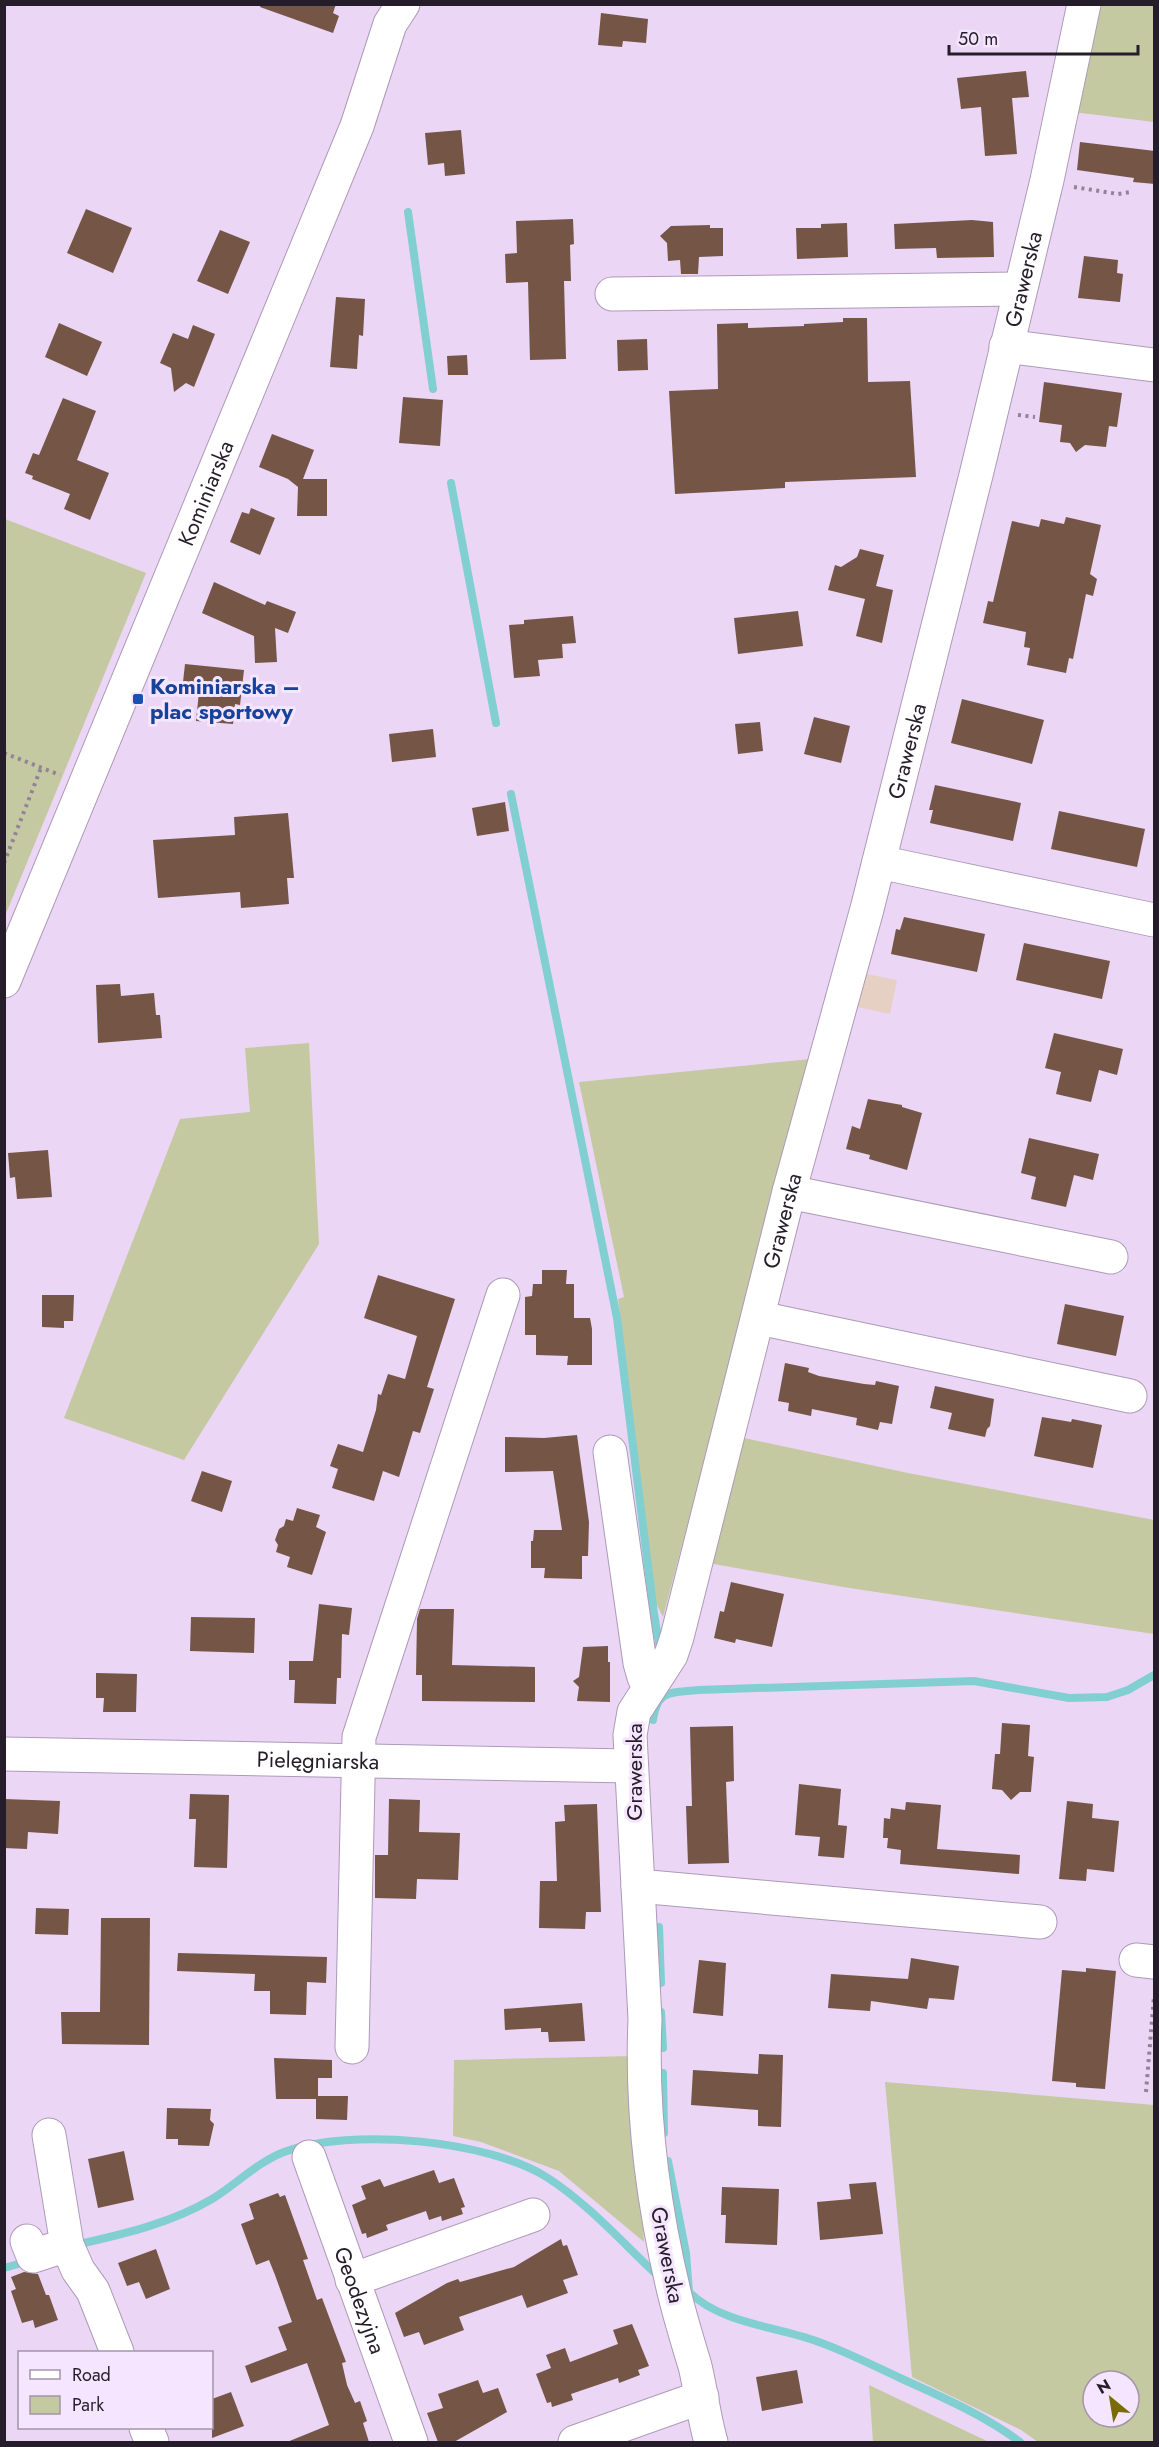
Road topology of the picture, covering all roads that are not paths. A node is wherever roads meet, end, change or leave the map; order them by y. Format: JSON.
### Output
{"nodes":[{"id":1,"x":403,"y":4,"type":"edge"},
{"id":2,"x":1084,"y":4,"type":"edge"},
{"id":3,"x":1020,"y":289,"type":"junction"},
{"id":4,"x":612,"y":294,"type":"dead end"},
{"id":5,"x":1006,"y":346,"type":"junction"},
{"id":6,"x":1155,"y":365,"type":"edge"},
{"id":7,"x":879,"y":862,"type":"junction"},
{"id":8,"x":1155,"y":920,"type":"edge"},
{"id":9,"x":4,"y":981,"type":"edge"},
{"id":10,"x":789,"y":1192,"type":"junction"},
{"id":11,"x":1111,"y":1257,"type":"dead end"},
{"id":12,"x":503,"y":1296,"type":"dead end"},
{"id":13,"x":759,"y":1318,"type":"junction"},
{"id":14,"x":1130,"y":1396,"type":"dead end"},
{"id":15,"x":610,"y":1452,"type":"dead end"},
{"id":16,"x":650,"y":1686,"type":"junction"},
{"id":17,"x":4,"y":1754,"type":"edge"},
{"id":18,"x":357,"y":1759,"type":"junction"},
{"id":19,"x":630,"y":1766,"type":"junction"},
{"id":20,"x":638,"y":1886,"type":"junction"},
{"id":21,"x":1040,"y":1922,"type":"dead end"},
{"id":22,"x":352,"y":2047,"type":"dead end"},
{"id":23,"x":49,"y":2135,"type":"dead end"},
{"id":24,"x":309,"y":2157,"type":"dead end"},
{"id":25,"x":533,"y":2215,"type":"dead end"},
{"id":26,"x":27,"y":2241,"type":"dead end"},
{"id":27,"x":73,"y":2258,"type":"junction"},
{"id":28,"x":352,"y":2280,"type":"junction"},
{"id":29,"x":117,"y":2351,"type":"edge"},
{"id":30,"x":702,"y":2397,"type":"junction"},
{"id":31,"x":411,"y":2442,"type":"edge"},
{"id":32,"x":575,"y":2442,"type":"edge"},
{"id":33,"x":711,"y":2442,"type":"edge"}],
"edges":[{"from":1,"to":9,"type":"street","name":"Kominiarska"},
{"from":2,"to":3,"type":"street","name":"Grawerska"},
{"from":3,"to":4,"type":"street"},
{"from":3,"to":5,"type":"street","name":"Grawerska"},
{"from":5,"to":6,"type":"street"},
{"from":5,"to":7,"type":"street","name":"Grawerska"},
{"from":7,"to":8,"type":"street"},
{"from":7,"to":10,"type":"street","name":"Grawerska"},
{"from":10,"to":11,"type":"street"},
{"from":10,"to":13,"type":"street","name":"Grawerska"},
{"from":12,"to":18,"type":"street"},
{"from":13,"to":14,"type":"street"},
{"from":13,"to":16,"type":"street","name":"Grawerska"},
{"from":15,"to":16,"type":"street"},
{"from":16,"to":19,"type":"street","name":"Grawerska"},
{"from":17,"to":18,"type":"street","name":"Pielęgniarska"},
{"from":18,"to":19,"type":"street","name":"Pielęgniarska"},
{"from":18,"to":22,"type":"street"},
{"from":19,"to":20,"type":"street","name":"Grawerska"},
{"from":20,"to":21,"type":"street"},
{"from":20,"to":30,"type":"street","name":"Grawerska"},
{"from":23,"to":27,"type":"street"},
{"from":24,"to":28,"type":"street","name":"Geodezyjna"},
{"from":25,"to":28,"type":"street"},
{"from":26,"to":27,"type":"street"},
{"from":27,"to":29,"type":"street"},
{"from":28,"to":31,"type":"street","name":"Geodezyjna"},
{"from":30,"to":32,"type":"street"},
{"from":30,"to":33,"type":"street","name":"Grawerska"}]}
